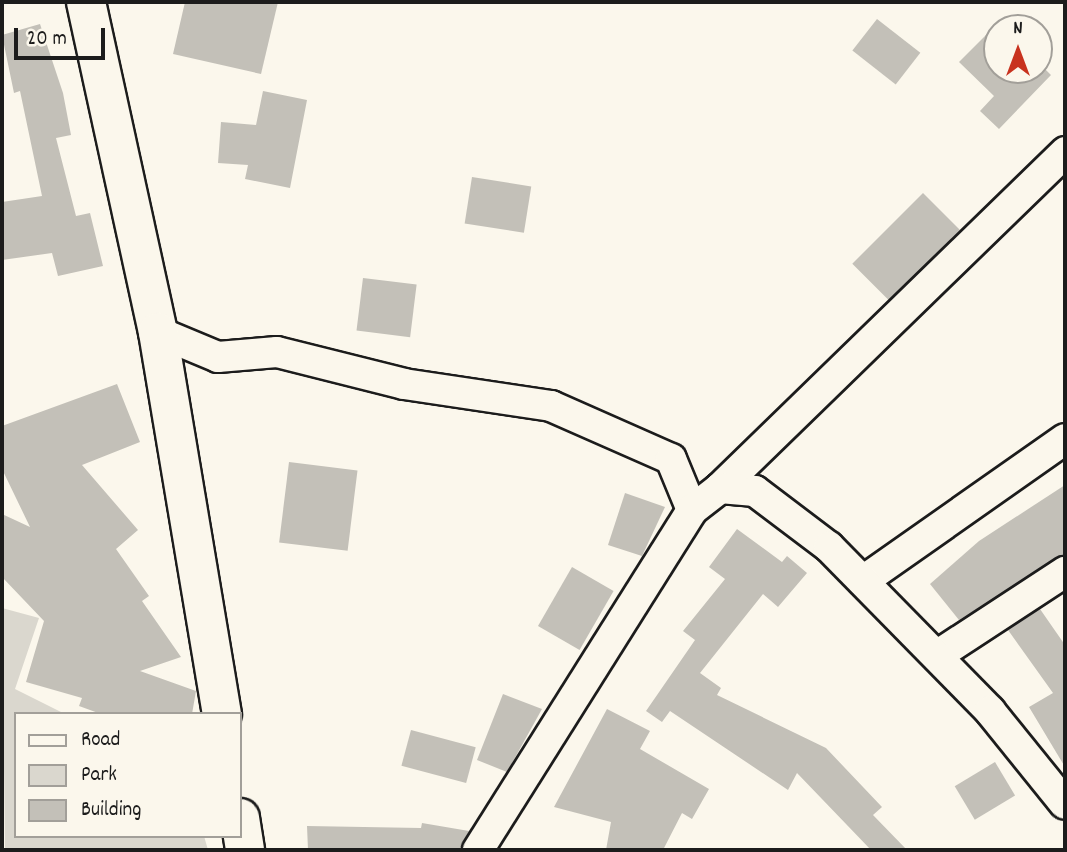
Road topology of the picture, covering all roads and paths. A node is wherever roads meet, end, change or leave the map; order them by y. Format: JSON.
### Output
{"nodes":[{"id":1,"x":86,"y":2,"type":"edge"},
{"id":2,"x":1065,"y":152,"type":"edge"},
{"id":3,"x":158,"y":332,"type":"junction"},
{"id":4,"x":1065,"y":439,"type":"edge"},
{"id":5,"x":720,"y":488,"type":"junction"},
{"id":6,"x":692,"y":510,"type":"junction"},
{"id":7,"x":1065,"y":572,"type":"edge"},
{"id":8,"x":863,"y":581,"type":"junction"},
{"id":9,"x":937,"y":655,"type":"junction"},
{"id":10,"x":222,"y":712,"type":"edge"},
{"id":11,"x":1065,"y":804,"type":"edge"},
{"id":12,"x":242,"y":831,"type":"edge"},
{"id":13,"x":245,"y":850,"type":"edge"},
{"id":14,"x":478,"y":850,"type":"edge"}],
"edges":[{"from":1,"to":3,"type":"street"},
{"from":2,"to":5,"type":"street"},
{"from":3,"to":6,"type":"street"},
{"from":3,"to":10,"type":"street"},
{"from":4,"to":8,"type":"street"},
{"from":5,"to":6,"type":"street"},
{"from":5,"to":8,"type":"street"},
{"from":6,"to":14,"type":"street"},
{"from":7,"to":9,"type":"street"},
{"from":8,"to":9,"type":"street"},
{"from":9,"to":11,"type":"street"},
{"from":12,"to":13,"type":"street"}]}
